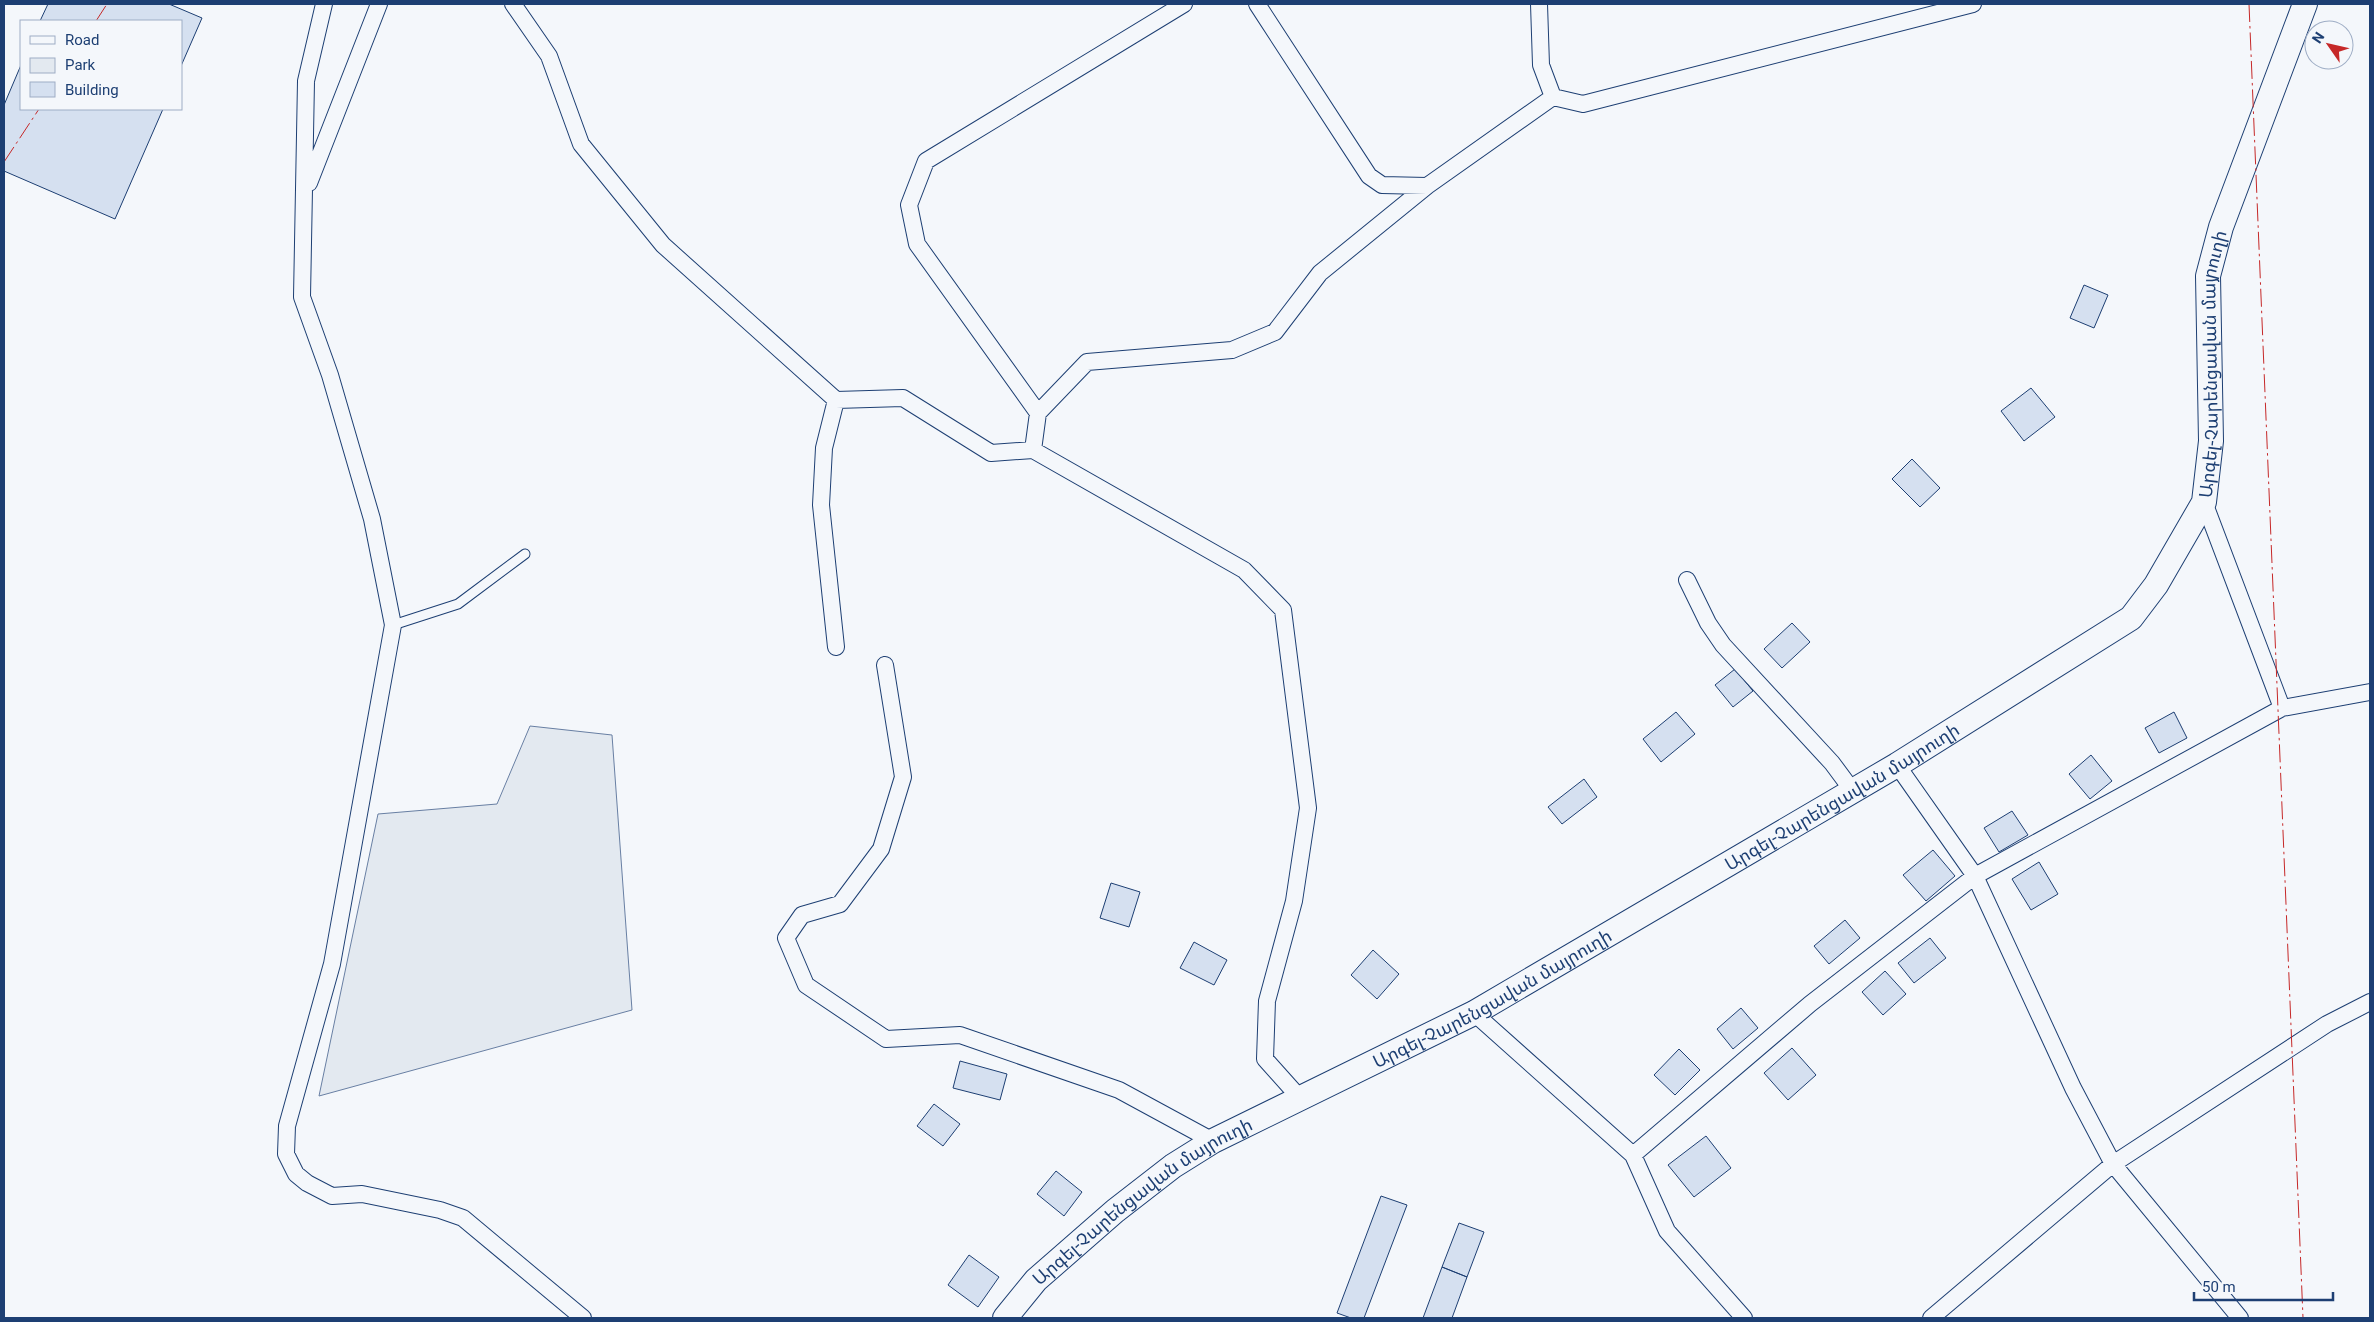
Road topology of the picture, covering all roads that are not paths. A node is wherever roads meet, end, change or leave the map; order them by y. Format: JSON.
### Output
{"nodes":[{"id":1,"x":324,"y":4,"type":"edge"},
{"id":2,"x":379,"y":4,"type":"edge"},
{"id":3,"x":513,"y":4,"type":"edge"},
{"id":4,"x":1184,"y":4,"type":"edge"},
{"id":5,"x":1257,"y":4,"type":"edge"},
{"id":6,"x":1539,"y":4,"type":"edge"},
{"id":7,"x":1973,"y":4,"type":"edge"},
{"id":8,"x":2305,"y":4,"type":"edge"},
{"id":9,"x":1553,"y":97,"type":"junction"},
{"id":10,"x":1427,"y":186,"type":"junction"},
{"id":11,"x":305,"y":193,"type":"junction"},
{"id":12,"x":836,"y":400,"type":"junction"},
{"id":13,"x":1038,"y":413,"type":"junction"},
{"id":14,"x":1033,"y":450,"type":"junction"},
{"id":15,"x":2204,"y":502,"type":"junction"},
{"id":16,"x":525,"y":554,"type":"dead end"},
{"id":17,"x":1687,"y":580,"type":"dead end"},
{"id":18,"x":393,"y":625,"type":"junction"},
{"id":19,"x":836,"y":647,"type":"dead end"},
{"id":20,"x":885,"y":665,"type":"dead end"},
{"id":21,"x":2370,"y":692,"type":"edge"},
{"id":22,"x":2282,"y":708,"type":"junction"},
{"id":23,"x":1897,"y":765,"type":"junction"},
{"id":24,"x":1852,"y":790,"type":"junction"},
{"id":25,"x":1975,"y":876,"type":"junction"},
{"id":26,"x":2370,"y":1002,"type":"edge"},
{"id":27,"x":1474,"y":1012,"type":"junction"},
{"id":28,"x":1299,"y":1098,"type":"junction"},
{"id":29,"x":1213,"y":1141,"type":"junction"},
{"id":30,"x":1634,"y":1155,"type":"junction"},
{"id":31,"x":2113,"y":1164,"type":"junction"},
{"id":32,"x":583,"y":1318,"type":"edge"},
{"id":33,"x":1005,"y":1318,"type":"edge"},
{"id":34,"x":1744,"y":1318,"type":"edge"},
{"id":35,"x":1931,"y":1318,"type":"edge"},
{"id":36,"x":2240,"y":1318,"type":"edge"}],
"edges":[{"from":1,"to":11,"type":"street"},
{"from":2,"to":11,"type":"street"},
{"from":3,"to":12,"type":"street"},
{"from":4,"to":13,"type":"street"},
{"from":5,"to":10,"type":"street"},
{"from":6,"to":9,"type":"street"},
{"from":7,"to":9,"type":"street"},
{"from":8,"to":15,"type":"main road","name":"Արգել-Չարենցավան մայրուղի"},
{"from":9,"to":10,"type":"street"},
{"from":10,"to":13,"type":"street"},
{"from":11,"to":18,"type":"street"},
{"from":12,"to":14,"type":"street"},
{"from":12,"to":19,"type":"street"},
{"from":13,"to":14,"type":"street"},
{"from":14,"to":28,"type":"street"},
{"from":15,"to":22,"type":"street"},
{"from":15,"to":23,"type":"main road","name":"Արգել-Չարենցավան մայրուղի"},
{"from":16,"to":18,"type":"lane"},
{"from":17,"to":24,"type":"street"},
{"from":18,"to":32,"type":"street"},
{"from":20,"to":29,"type":"street"},
{"from":21,"to":22,"type":"street"},
{"from":22,"to":25,"type":"street"},
{"from":23,"to":24,"type":"main road","name":"Արգել-Չարենցավան մայրուղի"},
{"from":23,"to":25,"type":"street"},
{"from":24,"to":27,"type":"main road","name":"Արգել-Չարենցավան մայրուղի"},
{"from":25,"to":30,"type":"street"},
{"from":25,"to":31,"type":"street"},
{"from":26,"to":31,"type":"street"},
{"from":27,"to":28,"type":"main road","name":"Արգել-Չարենցավան մայրուղի"},
{"from":27,"to":30,"type":"street"},
{"from":28,"to":29,"type":"main road","name":"Արգել-Չարենցավան մայրուղի"},
{"from":29,"to":33,"type":"main road","name":"Արգել-Չարենցավան մայրուղի"},
{"from":30,"to":34,"type":"street"},
{"from":31,"to":35,"type":"street"},
{"from":31,"to":36,"type":"street"}]}
